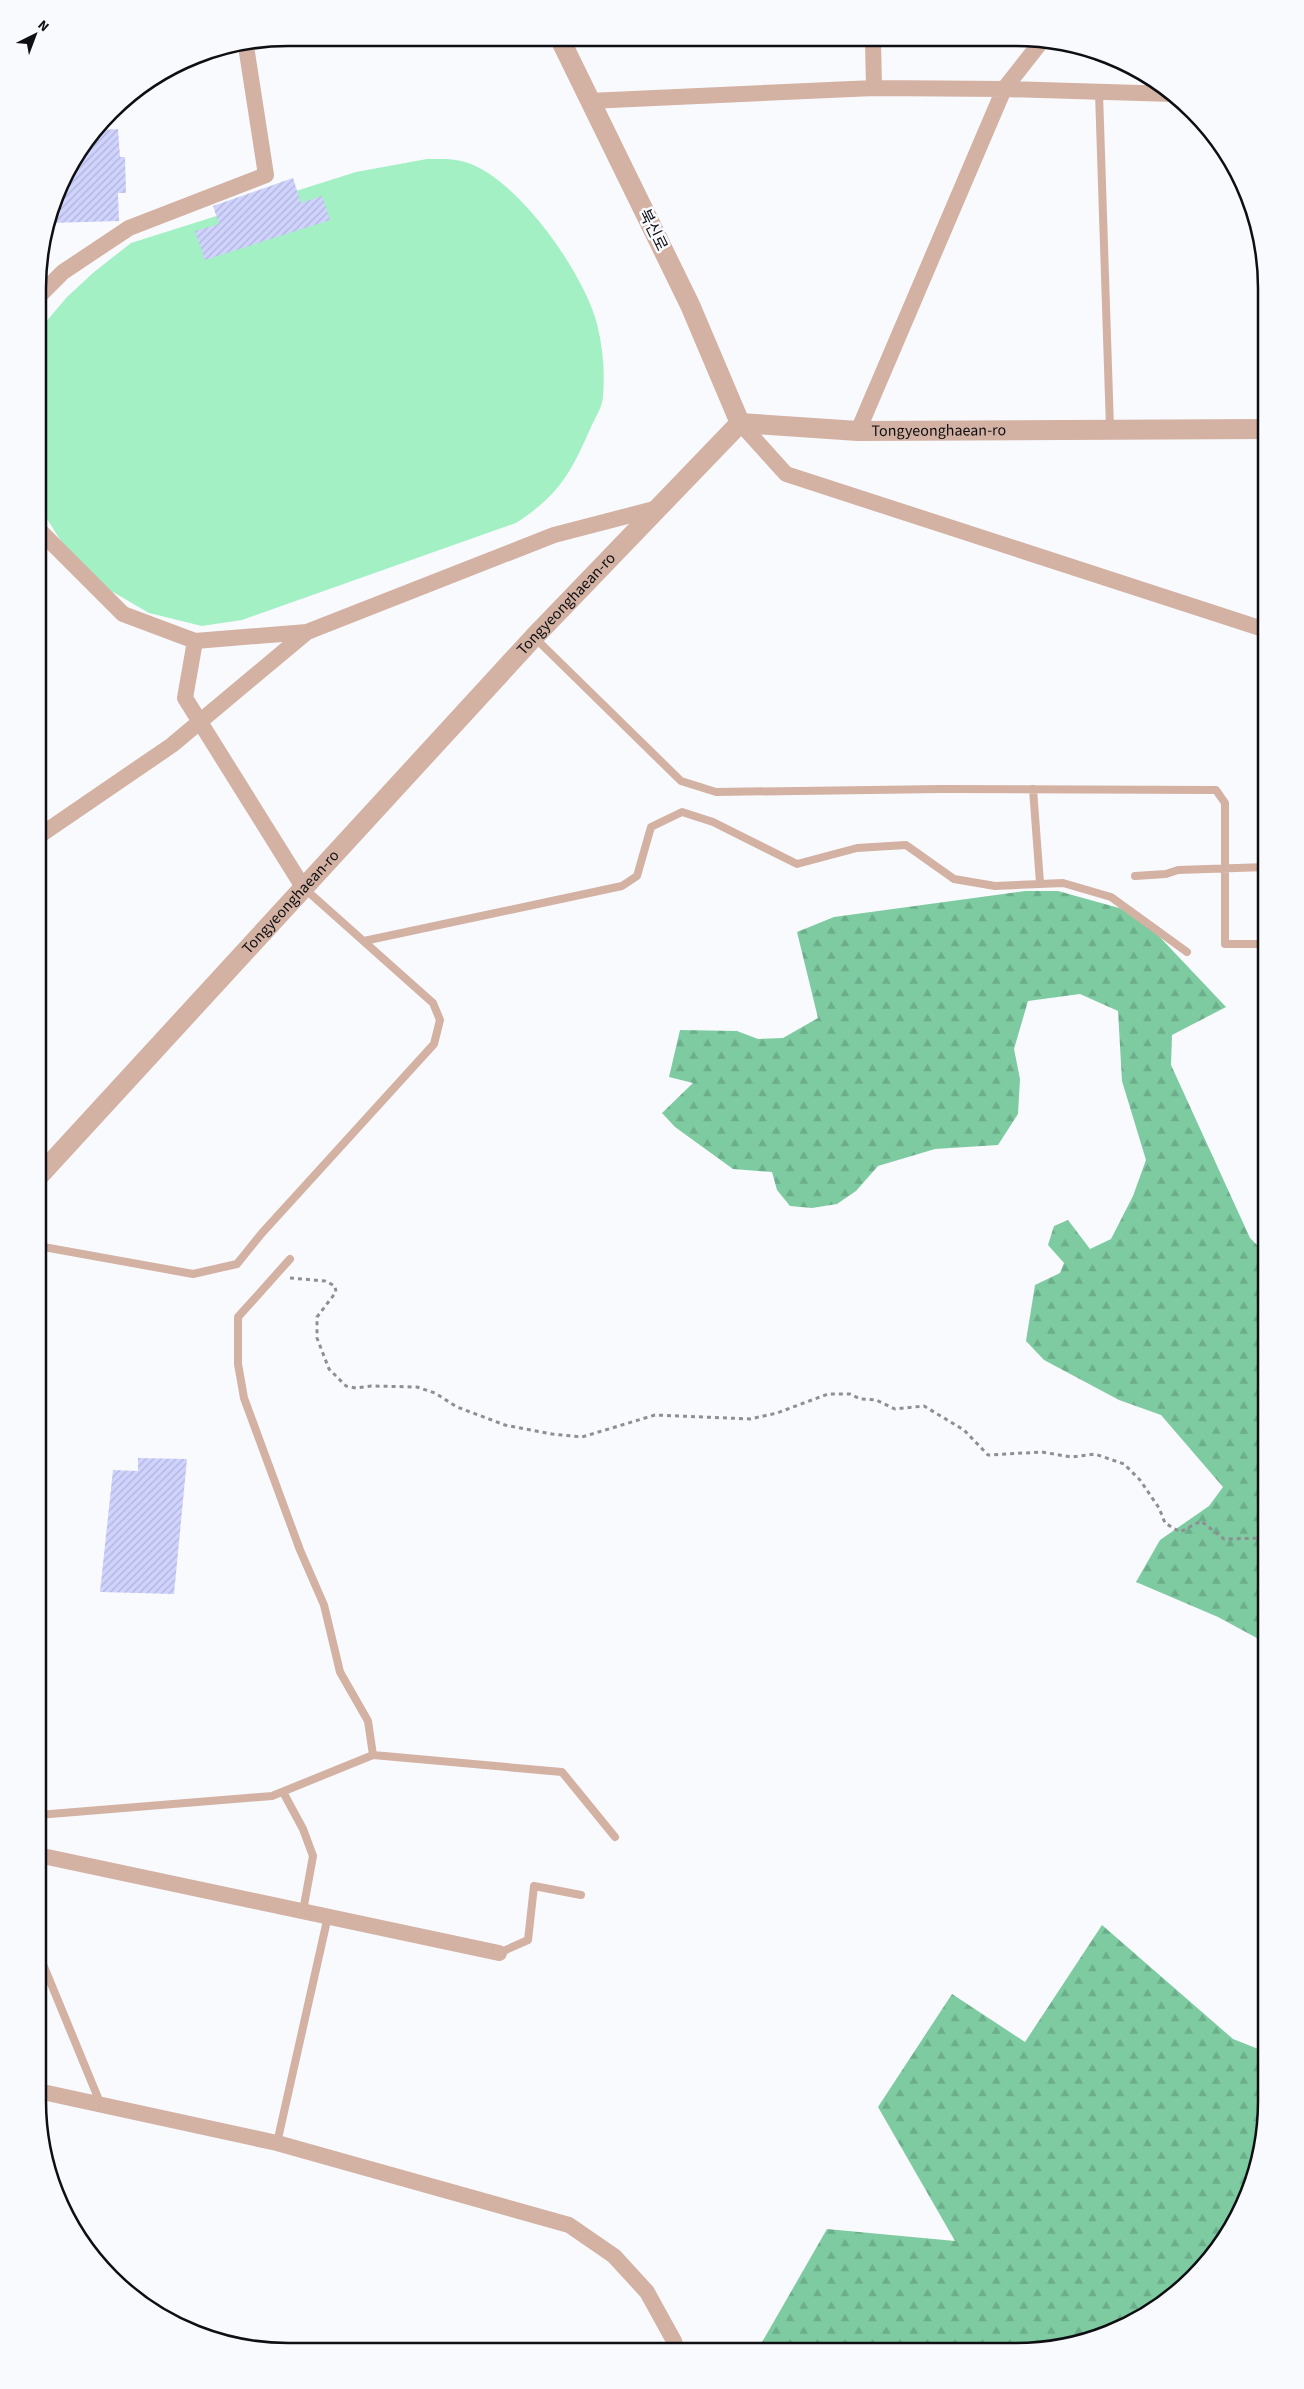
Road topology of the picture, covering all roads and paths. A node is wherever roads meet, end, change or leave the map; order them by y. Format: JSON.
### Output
{"nodes":[{"id":1,"x":563,"y":46,"type":"edge"},
{"id":2,"x":873,"y":46,"type":"edge"},
{"id":3,"x":1037,"y":47,"type":"edge"},
{"id":4,"x":247,"y":50,"type":"edge"},
{"id":5,"x":874,"y":88,"type":"junction"},
{"id":6,"x":1004,"y":89,"type":"junction"},
{"id":7,"x":1099,"y":93,"type":"junction"},
{"id":8,"x":1160,"y":94,"type":"edge"},
{"id":9,"x":589,"y":101,"type":"junction"},
{"id":10,"x":46,"y":288,"type":"edge"},
{"id":11,"x":740,"y":424,"type":"junction"},
{"id":12,"x":1258,"y":429,"type":"edge"},
{"id":13,"x":1110,"y":430,"type":"junction"},
{"id":14,"x":858,"y":431,"type":"junction"},
{"id":15,"x":658,"y":508,"type":"junction"},
{"id":16,"x":46,"y":537,"type":"edge"},
{"id":17,"x":1258,"y":627,"type":"edge"},
{"id":18,"x":307,"y":632,"type":"junction"},
{"id":19,"x":534,"y":637,"type":"junction"},
{"id":20,"x":195,"y":641,"type":"junction"},
{"id":21,"x":200,"y":722,"type":"junction"},
{"id":22,"x":1033,"y":789,"type":"junction"},
{"id":23,"x":46,"y":831,"type":"edge"},
{"id":24,"x":1258,"y":867,"type":"edge"},
{"id":25,"x":1225,"y":869,"type":"junction"},
{"id":26,"x":1135,"y":876,"type":"dead end"},
{"id":27,"x":1040,"y":883,"type":"junction"},
{"id":28,"x":303,"y":887,"type":"junction"},
{"id":29,"x":364,"y":941,"type":"junction"},
{"id":30,"x":1258,"y":944,"type":"edge"},
{"id":31,"x":1187,"y":952,"type":"dead end"},
{"id":32,"x":46,"y":1167,"type":"edge"},
{"id":33,"x":46,"y":1247,"type":"edge"},
{"id":34,"x":290,"y":1258,"type":"dead end"},
{"id":35,"x":275,"y":1276,"type":"junction"},
{"id":36,"x":1258,"y":1538,"type":"edge"},
{"id":37,"x":373,"y":1755,"type":"junction"},
{"id":38,"x":283,"y":1792,"type":"junction"},
{"id":39,"x":46,"y":1814,"type":"edge"},
{"id":40,"x":615,"y":1837,"type":"dead end"},
{"id":41,"x":46,"y":1857,"type":"edge"},
{"id":42,"x":581,"y":1895,"type":"dead end"},
{"id":43,"x":303,"y":1911,"type":"junction"},
{"id":44,"x":328,"y":1916,"type":"junction"},
{"id":45,"x":499,"y":1953,"type":"joint"},
{"id":46,"x":46,"y":1971,"type":"edge"},
{"id":47,"x":46,"y":2093,"type":"edge"},
{"id":48,"x":101,"y":2104,"type":"junction"},
{"id":49,"x":277,"y":2143,"type":"junction"},
{"id":50,"x":675,"y":2343,"type":"edge"}],
"edges":[{"from":1,"to":9,"type":"street","name":"북신로"},
{"from":2,"to":5,"type":"street"},
{"from":3,"to":6,"type":"street"},
{"from":4,"to":10,"type":"street"},
{"from":5,"to":6,"type":"street"},
{"from":5,"to":9,"type":"street"},
{"from":6,"to":7,"type":"street"},
{"from":6,"to":14,"type":"street"},
{"from":7,"to":8,"type":"street"},
{"from":7,"to":13,"type":"lane"},
{"from":9,"to":11,"type":"street","name":"북신로"},
{"from":11,"to":14,"type":"street","name":"Tongyeonghaean-ro"},
{"from":11,"to":15,"type":"street","name":"Tongyeonghaean-ro"},
{"from":11,"to":17,"type":"street"},
{"from":12,"to":13,"type":"street","name":"Tongyeonghaean-ro"},
{"from":13,"to":14,"type":"street","name":"Tongyeonghaean-ro"},
{"from":15,"to":18,"type":"street"},
{"from":15,"to":19,"type":"street","name":"Tongyeonghaean-ro"},
{"from":16,"to":20,"type":"street"},
{"from":18,"to":20,"type":"street"},
{"from":18,"to":21,"type":"street"},
{"from":19,"to":22,"type":"lane"},
{"from":19,"to":28,"type":"street","name":"Tongyeonghaean-ro"},
{"from":20,"to":21,"type":"street"},
{"from":21,"to":23,"type":"street"},
{"from":21,"to":28,"type":"street"},
{"from":22,"to":25,"type":"lane"},
{"from":22,"to":27,"type":"lane"},
{"from":24,"to":25,"type":"lane"},
{"from":25,"to":26,"type":"lane"},
{"from":25,"to":30,"type":"lane"},
{"from":27,"to":29,"type":"lane"},
{"from":27,"to":31,"type":"lane"},
{"from":28,"to":29,"type":"lane"},
{"from":28,"to":32,"type":"street","name":"Tongyeonghaean-ro"},
{"from":29,"to":33,"type":"lane"},
{"from":34,"to":35,"type":"lane"},
{"from":35,"to":36,"type":"path"},
{"from":35,"to":37,"type":"lane"},
{"from":37,"to":38,"type":"lane"},
{"from":37,"to":40,"type":"lane"},
{"from":38,"to":39,"type":"lane"},
{"from":38,"to":43,"type":"lane"},
{"from":41,"to":43,"type":"street"},
{"from":42,"to":45,"type":"lane"},
{"from":43,"to":44,"type":"street"},
{"from":44,"to":45,"type":"street"},
{"from":44,"to":49,"type":"lane"},
{"from":46,"to":48,"type":"lane"},
{"from":47,"to":48,"type":"street"},
{"from":48,"to":49,"type":"street"},
{"from":49,"to":50,"type":"street"}]}
